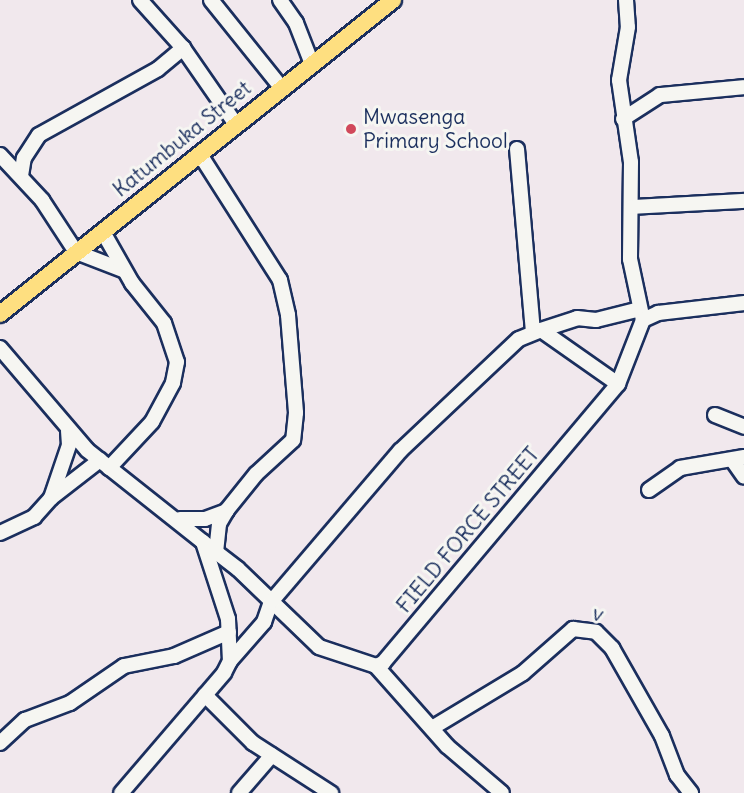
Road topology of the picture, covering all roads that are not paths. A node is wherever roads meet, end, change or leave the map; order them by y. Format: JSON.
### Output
{"nodes":[{"id":1,"x":140,"y":0,"type":"edge"},
{"id":2,"x":211,"y":0,"type":"edge"},
{"id":3,"x":280,"y":0,"type":"edge"},
{"id":4,"x":393,"y":0,"type":"edge"},
{"id":5,"x":626,"y":0,"type":"edge"},
{"id":6,"x":183,"y":48,"type":"junction"},
{"id":7,"x":312,"y":64,"type":"junction"},
{"id":8,"x":281,"y":87,"type":"junction"},
{"id":9,"x":744,"y":87,"type":"edge"},
{"id":10,"x":623,"y":119,"type":"junction"},
{"id":11,"x":236,"y":123,"type":"junction"},
{"id":12,"x":517,"y":149,"type":"dead end"},
{"id":13,"x":0,"y":155,"type":"edge"},
{"id":14,"x":201,"y":156,"type":"junction"},
{"id":15,"x":21,"y":176,"type":"junction"},
{"id":16,"x":744,"y":201,"type":"edge"},
{"id":17,"x":632,"y":207,"type":"junction"},
{"id":18,"x":103,"y":232,"type":"junction"},
{"id":19,"x":76,"y":252,"type":"junction"},
{"id":20,"x":124,"y":271,"type":"junction"},
{"id":21,"x":744,"y":303,"type":"edge"},
{"id":22,"x":0,"y":314,"type":"edge"},
{"id":23,"x":641,"y":314,"type":"junction"},
{"id":24,"x":537,"y":331,"type":"junction"},
{"id":25,"x":0,"y":348,"type":"edge"},
{"id":26,"x":618,"y":384,"type":"junction"},
{"id":27,"x":715,"y":416,"type":"dead end"},
{"id":28,"x":744,"y":427,"type":"edge"},
{"id":29,"x":68,"y":431,"type":"junction"},
{"id":30,"x":739,"y":459,"type":"edge"},
{"id":31,"x":104,"y":464,"type":"junction"},
{"id":32,"x":744,"y":477,"type":"edge"},
{"id":33,"x":649,"y":490,"type":"dead end"},
{"id":34,"x":51,"y":498,"type":"junction"},
{"id":35,"x":227,"y":510,"type":"junction"},
{"id":36,"x":180,"y":519,"type":"junction"},
{"id":37,"x":0,"y":532,"type":"edge"},
{"id":38,"x":203,"y":542,"type":"junction"},
{"id":39,"x":216,"y":551,"type":"junction"},
{"id":40,"x":271,"y":602,"type":"junction"},
{"id":41,"x":229,"y":632,"type":"junction"},
{"id":42,"x":231,"y":660,"type":"junction"},
{"id":43,"x":376,"y":666,"type":"junction"},
{"id":44,"x":205,"y":695,"type":"junction"},
{"id":45,"x":432,"y":728,"type":"junction"},
{"id":46,"x":0,"y":743,"type":"edge"},
{"id":47,"x":272,"y":755,"type":"junction"},
{"id":48,"x":121,"y":793,"type":"edge"},
{"id":49,"x":239,"y":793,"type":"edge"},
{"id":50,"x":331,"y":793,"type":"edge"},
{"id":51,"x":502,"y":793,"type":"edge"},
{"id":52,"x":691,"y":793,"type":"edge"}],
"edges":[{"from":1,"to":6,"type":"street"},
{"from":2,"to":8,"type":"street"},
{"from":3,"to":7,"type":"street"},
{"from":4,"to":7,"type":"main road","name":"Katumbuka Street"},
{"from":5,"to":10,"type":"street"},
{"from":6,"to":11,"type":"street"},
{"from":6,"to":15,"type":"street"},
{"from":7,"to":8,"type":"main road","name":"Katumbuka Street"},
{"from":8,"to":11,"type":"main road","name":"Katumbuka Street"},
{"from":9,"to":10,"type":"street"},
{"from":10,"to":17,"type":"street"},
{"from":11,"to":14,"type":"main road","name":"Katumbuka Street"},
{"from":12,"to":24,"type":"street"},
{"from":13,"to":15,"type":"street"},
{"from":14,"to":18,"type":"main road","name":"Katumbuka Street"},
{"from":14,"to":35,"type":"street"},
{"from":15,"to":19,"type":"street"},
{"from":16,"to":17,"type":"street"},
{"from":17,"to":23,"type":"street"},
{"from":18,"to":19,"type":"main road","name":"Katumbuka Street"},
{"from":18,"to":20,"type":"street"},
{"from":19,"to":20,"type":"street"},
{"from":19,"to":22,"type":"main road","name":"Katumbuka Street"},
{"from":20,"to":31,"type":"street"},
{"from":21,"to":23,"type":"street"},
{"from":23,"to":24,"type":"street"},
{"from":23,"to":26,"type":"street","name":"FIELD FORCE STREET"},
{"from":24,"to":26,"type":"street"},
{"from":24,"to":40,"type":"street"},
{"from":25,"to":29,"type":"street"},
{"from":26,"to":43,"type":"street","name":"FIELD FORCE STREET"},
{"from":27,"to":28,"type":"street"},
{"from":29,"to":31,"type":"street"},
{"from":29,"to":34,"type":"street"},
{"from":30,"to":32,"type":"street"},
{"from":30,"to":33,"type":"street"},
{"from":31,"to":34,"type":"street"},
{"from":31,"to":36,"type":"street"},
{"from":34,"to":37,"type":"street"},
{"from":35,"to":36,"type":"street"},
{"from":35,"to":39,"type":"street"},
{"from":36,"to":38,"type":"street"},
{"from":38,"to":39,"type":"street"},
{"from":38,"to":41,"type":"street"},
{"from":39,"to":40,"type":"street"},
{"from":40,"to":42,"type":"street"},
{"from":40,"to":43,"type":"street"},
{"from":41,"to":42,"type":"street"},
{"from":41,"to":46,"type":"street"},
{"from":42,"to":44,"type":"street"},
{"from":43,"to":45,"type":"street"},
{"from":44,"to":47,"type":"street"},
{"from":44,"to":48,"type":"street"},
{"from":45,"to":51,"type":"street"},
{"from":45,"to":52,"type":"street","name":"v"},
{"from":47,"to":49,"type":"street"},
{"from":47,"to":50,"type":"street"}]}
